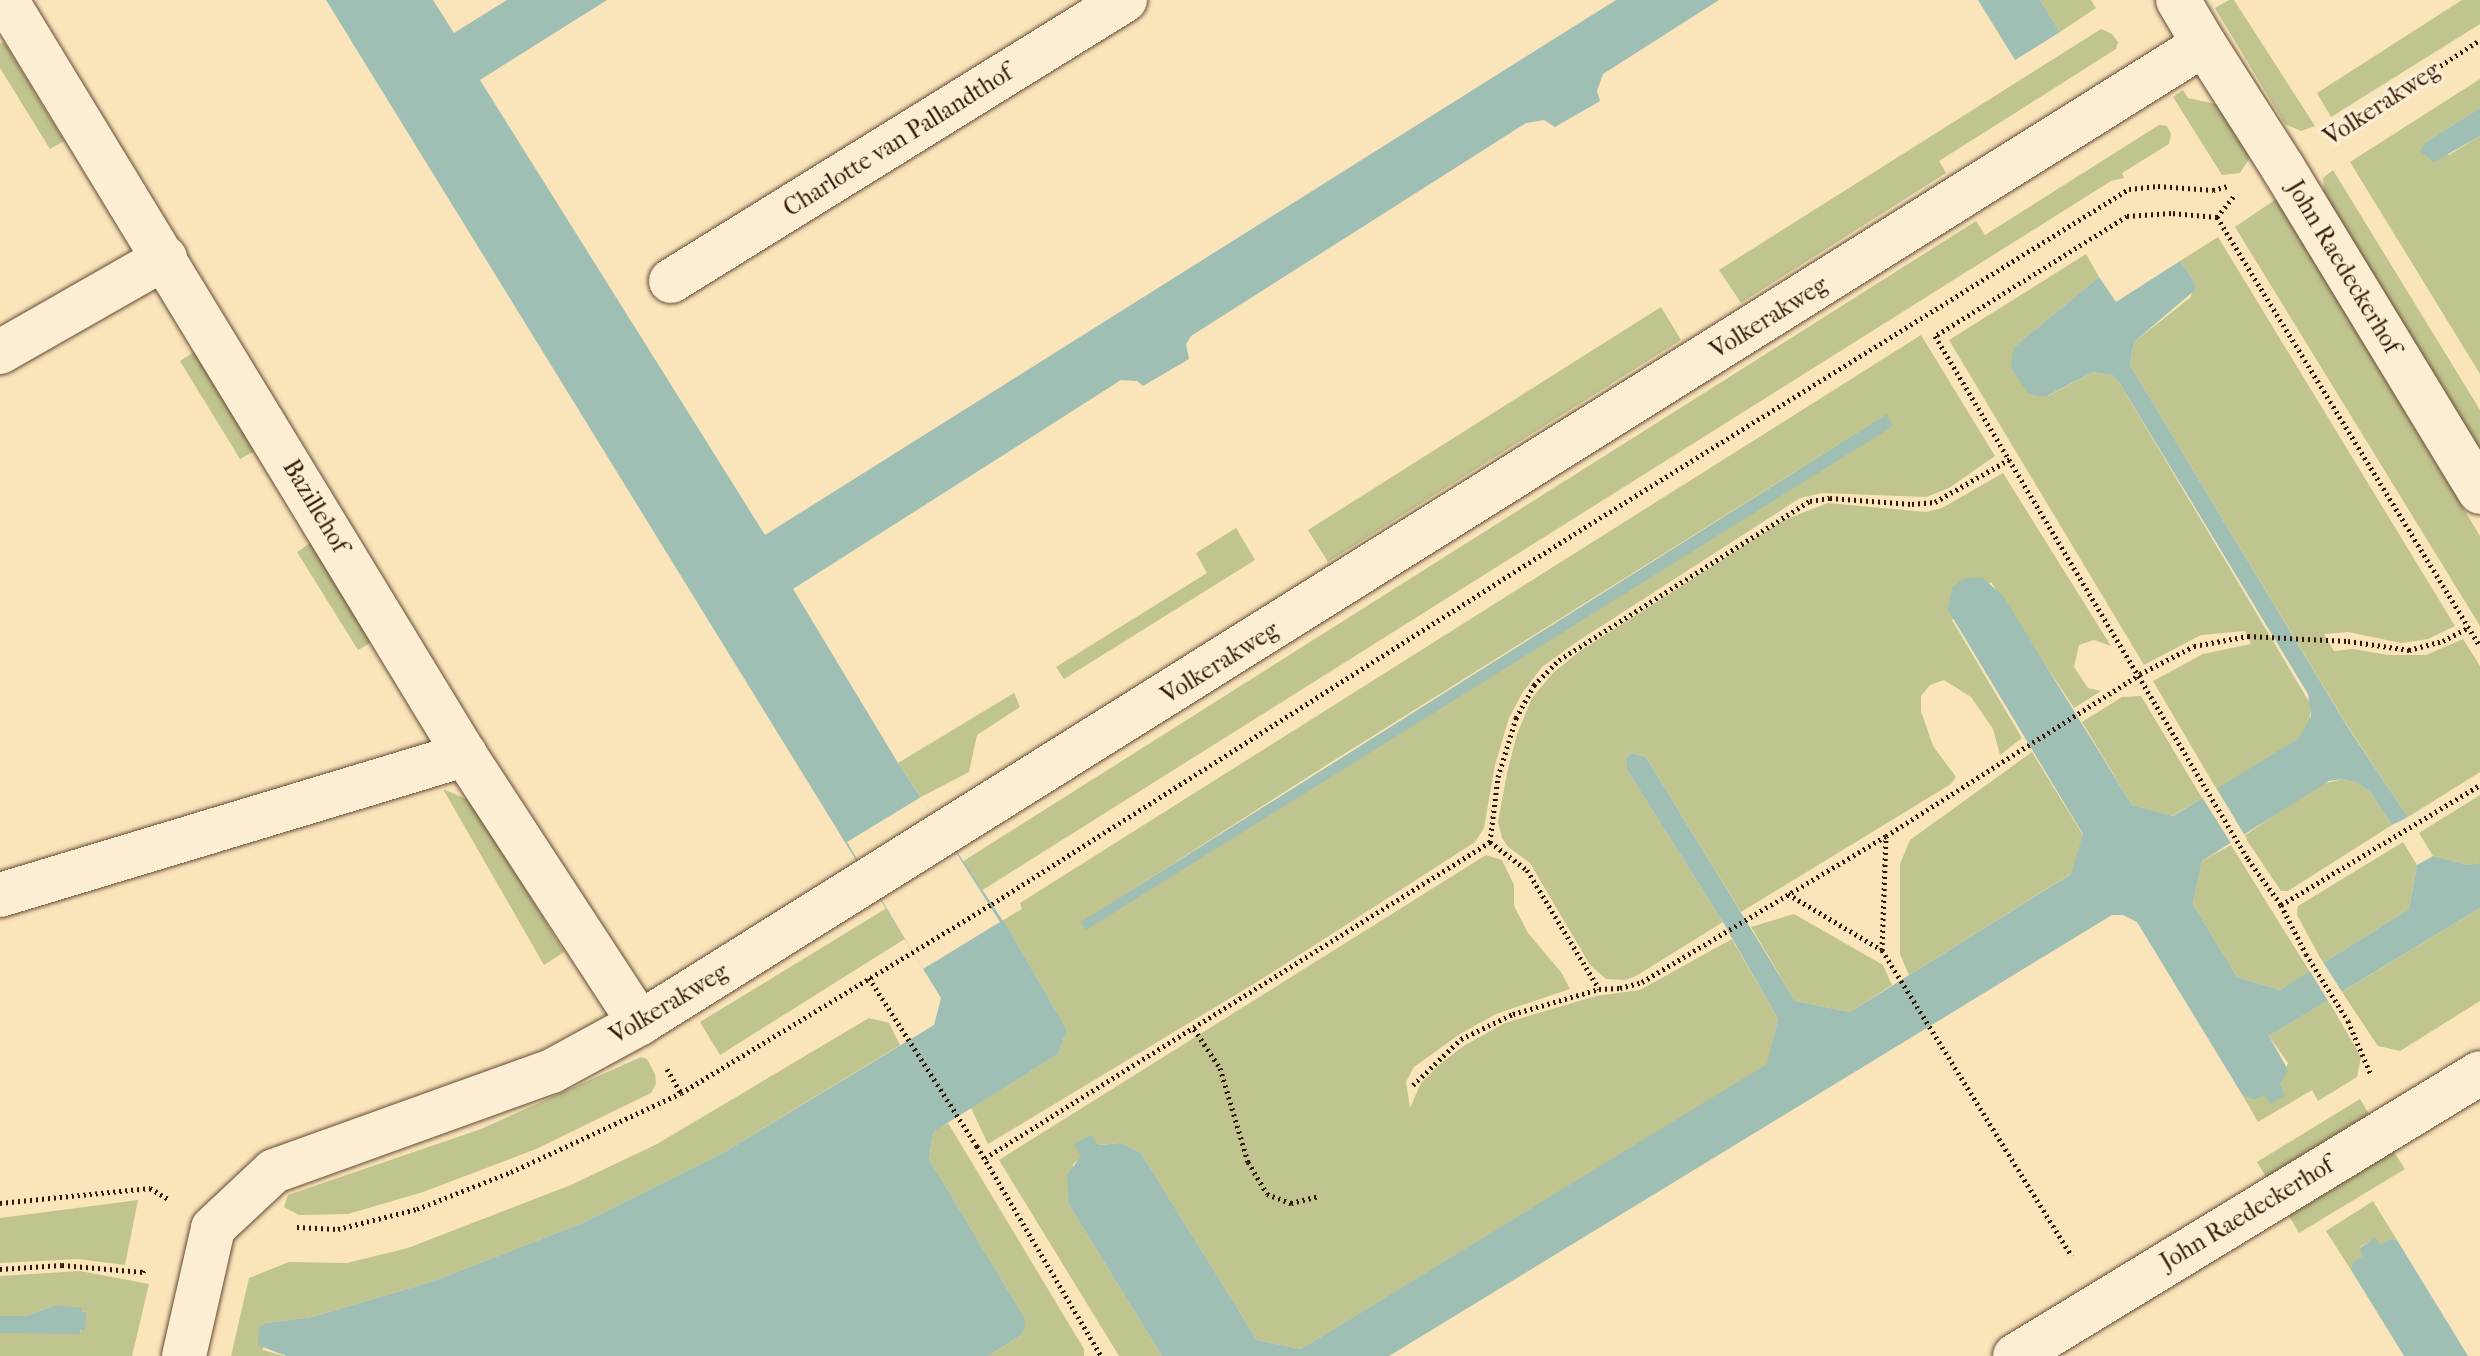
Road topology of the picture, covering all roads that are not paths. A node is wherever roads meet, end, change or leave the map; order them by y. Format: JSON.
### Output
{"nodes":[{"id":1,"x":6,"y":0,"type":"edge"},
{"id":2,"x":1125,"y":0,"type":"edge"},
{"id":3,"x":2178,"y":0,"type":"edge"},
{"id":4,"x":2204,"y":44,"type":"junction"},
{"id":5,"x":165,"y":258,"type":"junction"},
{"id":6,"x":671,"y":281,"type":"dead end"},
{"id":7,"x":0,"y":352,"type":"edge"},
{"id":8,"x":2480,"y":492,"type":"edge"},
{"id":9,"x":465,"y":755,"type":"junction"},
{"id":10,"x":0,"y":895,"type":"edge"},
{"id":11,"x":640,"y":1023,"type":"junction"},
{"id":12,"x":2480,"y":1073,"type":"edge"},
{"id":13,"x":184,"y":1356,"type":"edge"},
{"id":14,"x":2015,"y":1356,"type":"edge"}],
"edges":[{"from":1,"to":5,"type":"street","name":"Bazillehof"},
{"from":2,"to":6,"type":"street","name":"Charlotte van Pallandthof"},
{"from":3,"to":4,"type":"street","name":"John Raedeckerhof"},
{"from":4,"to":8,"type":"street","name":"John Raedeckerhof"},
{"from":4,"to":11,"type":"street","name":"Volkerakweg"},
{"from":5,"to":7,"type":"street"},
{"from":5,"to":9,"type":"street","name":"Bazillehof"},
{"from":9,"to":10,"type":"street"},
{"from":9,"to":11,"type":"street","name":"Bazillehof"},
{"from":11,"to":13,"type":"street","name":"Volkerakweg"},
{"from":12,"to":14,"type":"street","name":"John Raedeckerhof"}]}
